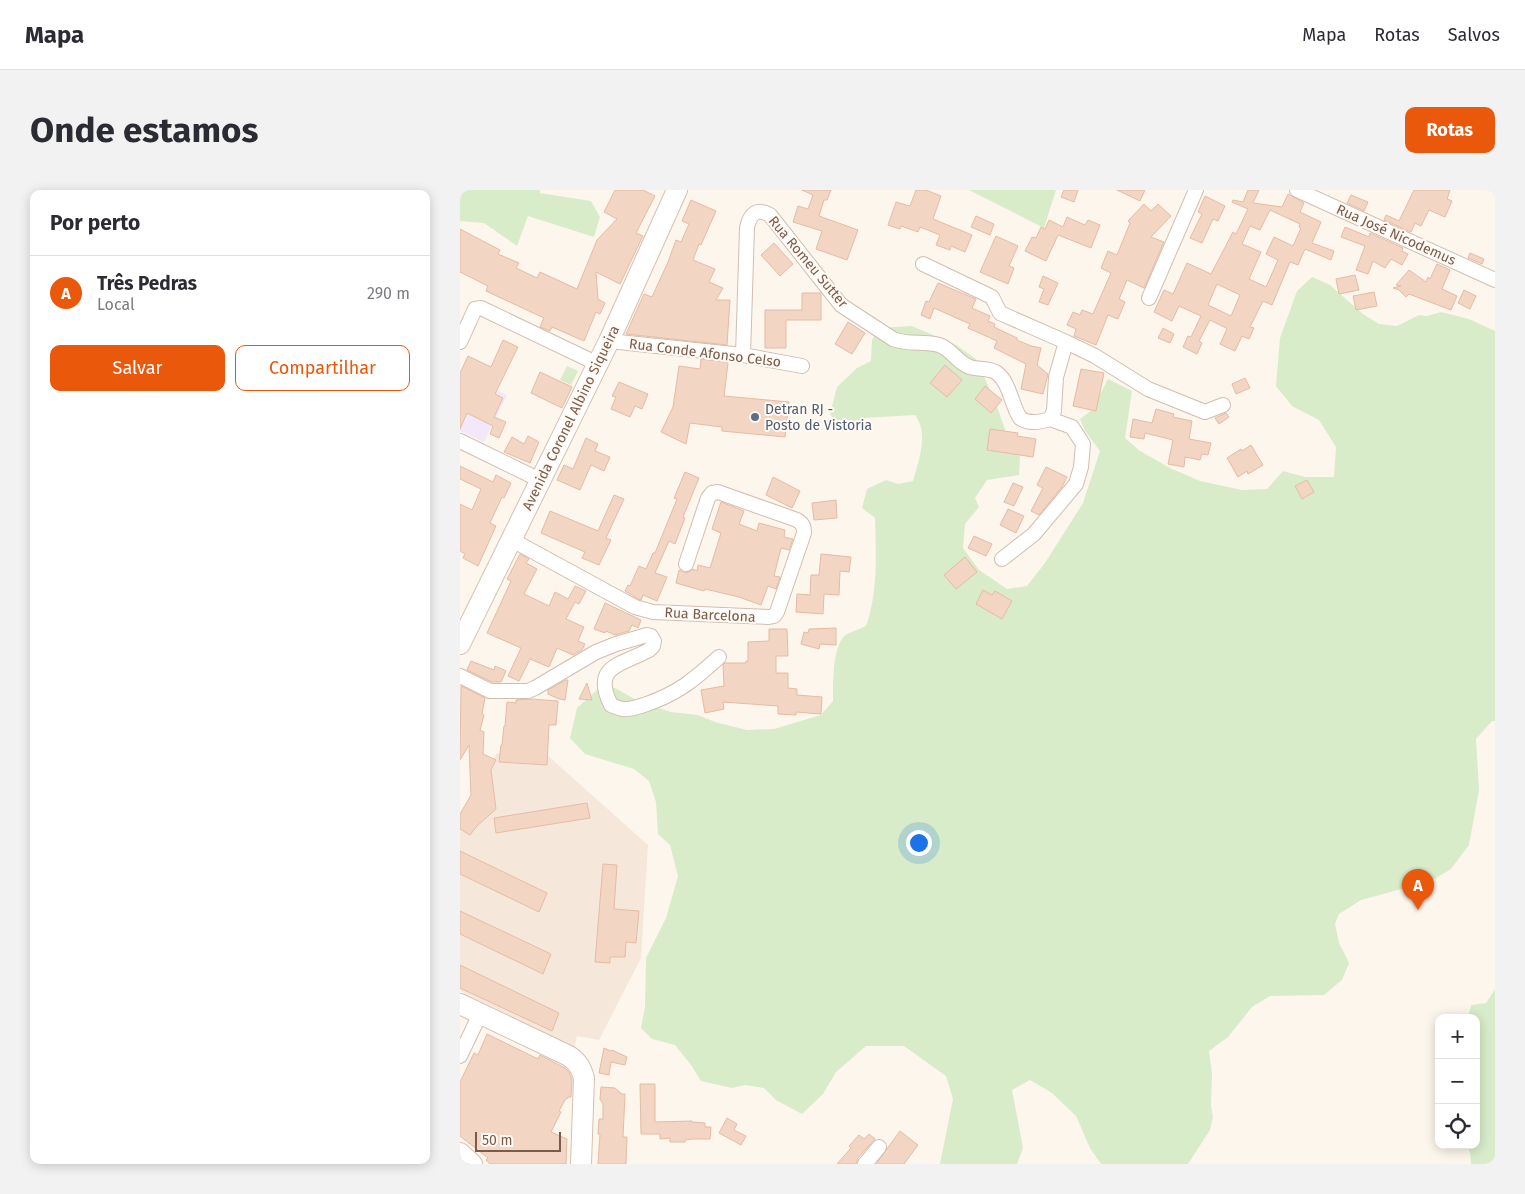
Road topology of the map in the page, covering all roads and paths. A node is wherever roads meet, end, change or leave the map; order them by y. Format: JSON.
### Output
{"nodes":[{"id":1,"x":677,"y":190,"type":"edge"},
{"id":2,"x":1196,"y":190,"type":"edge"},
{"id":3,"x":1303,"y":191,"type":"edge"},
{"id":4,"x":924,"y":264,"type":"dead end"},
{"id":5,"x":1495,"y":280,"type":"edge"},
{"id":6,"x":1149,"y":298,"type":"dead end"},
{"id":7,"x":609,"y":341,"type":"junction"},
{"id":8,"x":460,"y":342,"type":"edge"},
{"id":9,"x":1066,"y":342,"type":"junction"},
{"id":10,"x":743,"y":355,"type":"junction"},
{"id":11,"x":598,"y":364,"type":"junction"},
{"id":12,"x":802,"y":366,"type":"dead end"},
{"id":13,"x":1223,"y":405,"type":"dead end"},
{"id":14,"x":1050,"y":418,"type":"junction"},
{"id":15,"x":460,"y":441,"type":"edge"},
{"id":16,"x":540,"y":480,"type":"junction"},
{"id":17,"x":512,"y":540,"type":"junction"},
{"id":18,"x":1002,"y":559,"type":"dead end"},
{"id":19,"x":686,"y":564,"type":"dead end"},
{"id":20,"x":460,"y":644,"type":"edge"},
{"id":21,"x":719,"y":657,"type":"dead end"},
{"id":22,"x":460,"y":676,"type":"edge"},
{"id":23,"x":460,"y":1004,"type":"edge"},
{"id":24,"x":480,"y":1014,"type":"junction"},
{"id":25,"x":460,"y":1056,"type":"edge"},
{"id":26,"x":879,"y":1147,"type":"dead end"},
{"id":27,"x":460,"y":1153,"type":"edge"},
{"id":28,"x":472,"y":1164,"type":"edge"},
{"id":29,"x":581,"y":1164,"type":"edge"},
{"id":30,"x":865,"y":1164,"type":"edge"}],
"edges":[{"from":1,"to":7,"type":"main road","name":"Avenida Coronel Albino Siqueira"},
{"from":2,"to":6,"type":"street"},
{"from":3,"to":5,"type":"street","name":"Rua José Nicodemus"},
{"from":4,"to":9,"type":"street"},
{"from":7,"to":10,"type":"street","name":"Rua Conde Afonso Celso"},
{"from":7,"to":11,"type":"main road","name":"Avenida Coronel Albino Siqueira"},
{"from":8,"to":11,"type":"street"},
{"from":9,"to":13,"type":"street"},
{"from":9,"to":14,"type":"street"},
{"from":10,"to":12,"type":"street","name":"Rua Conde Afonso Celso"},
{"from":10,"to":14,"type":"street","name":"Rua Romeu Sutter"},
{"from":11,"to":16,"type":"main road","name":"Avenida Coronel Albino Siqueira"},
{"from":14,"to":18,"type":"street","name":"Rua Romeu Sutter"},
{"from":15,"to":16,"type":"street"},
{"from":16,"to":17,"type":"main road","name":"Avenida Coronel Albino Siqueira"},
{"from":17,"to":19,"type":"street","name":"Rua Barcelona"},
{"from":17,"to":20,"type":"main road","name":"Avenida Coronel Albino Siqueira"},
{"from":21,"to":22,"type":"street"},
{"from":23,"to":24,"type":"main road"},
{"from":24,"to":25,"type":"street"},
{"from":24,"to":29,"type":"main road"},
{"from":26,"to":30,"type":"street"},
{"from":27,"to":28,"type":"main road"}]}
